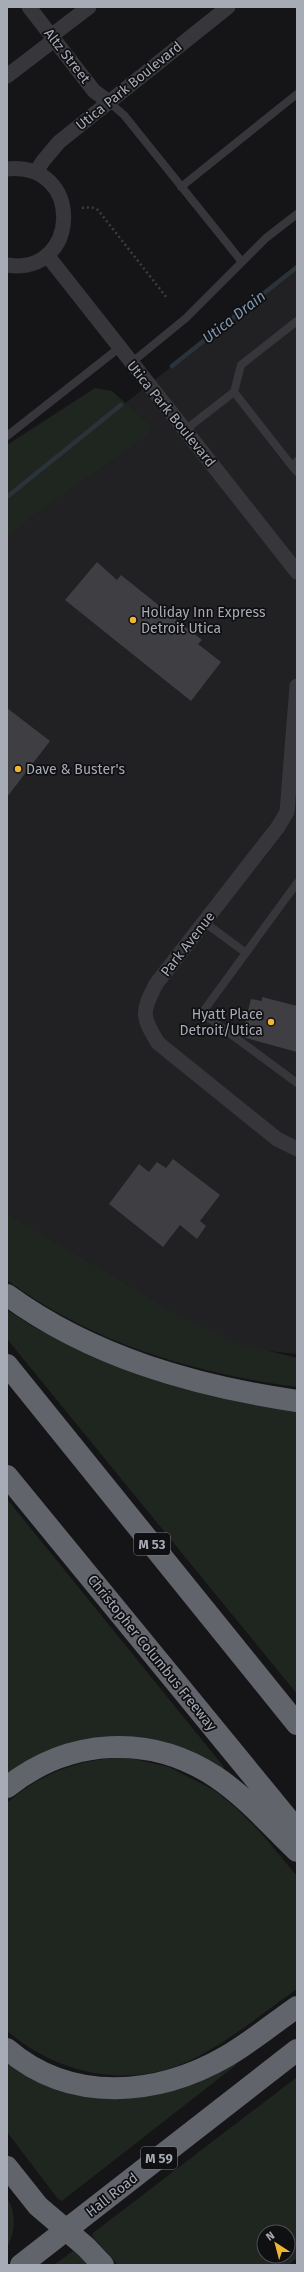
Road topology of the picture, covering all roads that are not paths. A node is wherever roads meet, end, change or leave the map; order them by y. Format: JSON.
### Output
{"nodes":[{"id":1,"x":29,"y":7,"type":"edge"},
{"id":2,"x":89,"y":7,"type":"edge"},
{"id":3,"x":228,"y":7,"type":"edge"},
{"id":4,"x":53,"y":38,"type":"junction"},
{"id":5,"x":7,"y":76,"type":"edge"},
{"id":6,"x":297,"y":94,"type":"edge"},
{"id":7,"x":109,"y":102,"type":"junction"},
{"id":8,"x":7,"y":169,"type":"edge"},
{"id":9,"x":36,"y":172,"type":"junction"},
{"id":10,"x":181,"y":187,"type":"junction"},
{"id":11,"x":297,"y":214,"type":"edge"},
{"id":12,"x":47,"y":255,"type":"junction"},
{"id":13,"x":242,"y":262,"type":"junction"},
{"id":14,"x":7,"y":265,"type":"edge"},
{"id":15,"x":297,"y":321,"type":"edge"},
{"id":16,"x":119,"y":348,"type":"junction"},
{"id":17,"x":131,"y":363,"type":"junction"},
{"id":18,"x":234,"y":392,"type":"junction"},
{"id":19,"x":185,"y":430,"type":"junction"},
{"id":20,"x":7,"y":435,"type":"edge"},
{"id":21,"x":294,"y":464,"type":"edge"},
{"id":22,"x":297,"y":472,"type":"edge"},
{"id":23,"x":297,"y":572,"type":"edge"},
{"id":24,"x":297,"y":686,"type":"edge"},
{"id":25,"x":297,"y":883,"type":"edge"},
{"id":26,"x":204,"y":922,"type":"junction"},
{"id":27,"x":246,"y":953,"type":"junction"},
{"id":28,"x":297,"y":1083,"type":"edge"},
{"id":29,"x":297,"y":1149,"type":"edge"},
{"id":30,"x":7,"y":1295,"type":"edge"},
{"id":31,"x":7,"y":1365,"type":"edge"},
{"id":32,"x":297,"y":1401,"type":"edge"},
{"id":33,"x":7,"y":1476,"type":"edge"},
{"id":34,"x":297,"y":1724,"type":"edge"},
{"id":35,"x":7,"y":1787,"type":"edge"},
{"id":36,"x":297,"y":1830,"type":"edge"},
{"id":37,"x":297,"y":1851,"type":"edge"},
{"id":38,"x":297,"y":2007,"type":"edge"},
{"id":39,"x":7,"y":2049,"type":"edge"},
{"id":40,"x":297,"y":2050,"type":"edge"},
{"id":41,"x":7,"y":2166,"type":"edge"},
{"id":42,"x":66,"y":2230,"type":"junction"},
{"id":43,"x":21,"y":2265,"type":"edge"},
{"id":44,"x":103,"y":2265,"type":"edge"}],
"edges":[{"from":1,"to":4,"type":"street","name":"Altz Street"},
{"from":2,"to":4,"type":"street"},
{"from":3,"to":7,"type":"street","name":"Utica Park Boulevard"},
{"from":4,"to":5,"type":"street"},
{"from":4,"to":7,"type":"street","name":"Altz Street"},
{"from":6,"to":10,"type":"lane"},
{"from":7,"to":9,"type":"street","name":"Utica Park Boulevard"},
{"from":7,"to":10,"type":"lane"},
{"from":8,"to":9,"type":"street"},
{"from":9,"to":12,"type":"street"},
{"from":10,"to":13,"type":"lane"},
{"from":11,"to":13,"type":"lane"},
{"from":12,"to":14,"type":"street"},
{"from":12,"to":16,"type":"street","name":"Utica Park Boulevard"},
{"from":13,"to":17,"type":"lane"},
{"from":15,"to":18,"type":"lane"},
{"from":16,"to":17,"type":"street","name":"Utica Park Boulevard"},
{"from":16,"to":20,"type":"lane"},
{"from":17,"to":19,"type":"street","name":"Utica Park Boulevard"},
{"from":18,"to":19,"type":"lane"},
{"from":18,"to":21,"type":"lane"},
{"from":19,"to":23,"type":"street","name":"Utica Park Boulevard"},
{"from":21,"to":22,"type":"lane"},
{"from":24,"to":26,"type":"street","name":"Park Avenue"},
{"from":25,"to":27,"type":"lane"},
{"from":26,"to":27,"type":"lane"},
{"from":26,"to":29,"type":"street","name":"Park Avenue"},
{"from":27,"to":28,"type":"lane"},
{"from":30,"to":32,"type":"highway"},
{"from":31,"to":34,"type":"highway","number":"M 53"},
{"from":33,"to":36,"type":"highway","name":"Christopher Columbus Freeway"},
{"from":35,"to":37,"type":"highway"},
{"from":38,"to":39,"type":"highway"},
{"from":40,"to":42,"type":"highway","name":"Hall Road","number":"M 59"},
{"from":41,"to":42,"type":"highway"},
{"from":42,"to":43,"type":"highway","name":"Hall Road","number":"M 59"},
{"from":42,"to":44,"type":"highway"}]}
